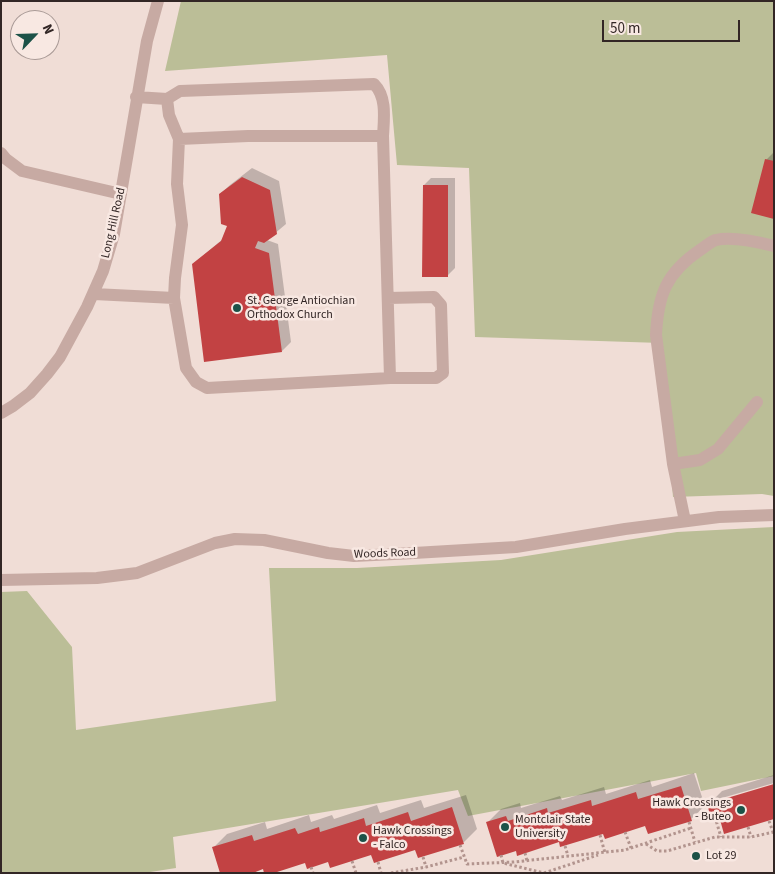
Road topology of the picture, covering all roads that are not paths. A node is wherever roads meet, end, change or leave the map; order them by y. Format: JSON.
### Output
{"nodes":[{"id":1,"x":158,"y":1,"type":"edge"},
{"id":2,"x":136,"y":97,"type":"junction"},
{"id":3,"x":167,"y":99,"type":"junction"},
{"id":4,"x":383,"y":136,"type":"junction"},
{"id":5,"x":179,"y":138,"type":"junction"},
{"id":6,"x":1,"y":153,"type":"edge"},
{"id":7,"x":121,"y":194,"type":"junction"},
{"id":8,"x":774,"y":246,"type":"edge"},
{"id":9,"x":94,"y":294,"type":"junction"},
{"id":10,"x":174,"y":298,"type":"junction"},
{"id":11,"x":388,"y":298,"type":"junction"},
{"id":12,"x":390,"y":378,"type":"junction"},
{"id":13,"x":757,"y":402,"type":"dead end"},
{"id":14,"x":1,"y":413,"type":"edge"},
{"id":15,"x":673,"y":464,"type":"junction"},
{"id":16,"x":774,"y":515,"type":"edge"},
{"id":17,"x":685,"y":521,"type":"junction"},
{"id":18,"x":1,"y":580,"type":"edge"}],
"edges":[{"from":1,"to":2,"type":"street","name":"Long Hill Road"},
{"from":2,"to":3,"type":"street"},
{"from":2,"to":7,"type":"street","name":"Long Hill Road"},
{"from":3,"to":4,"type":"street"},
{"from":3,"to":5,"type":"street"},
{"from":4,"to":5,"type":"street"},
{"from":4,"to":11,"type":"street"},
{"from":5,"to":10,"type":"street"},
{"from":6,"to":7,"type":"street"},
{"from":7,"to":9,"type":"street","name":"Long Hill Road"},
{"from":8,"to":15,"type":"street"},
{"from":9,"to":10,"type":"street"},
{"from":9,"to":14,"type":"street","name":"Long Hill Road"},
{"from":10,"to":12,"type":"street"},
{"from":11,"to":12,"type":"street"},
{"from":11,"to":12,"type":"street"},
{"from":13,"to":15,"type":"street"},
{"from":15,"to":17,"type":"street"},
{"from":16,"to":17,"type":"street","name":"Woods Road"},
{"from":17,"to":18,"type":"street","name":"Woods Road"}]}
